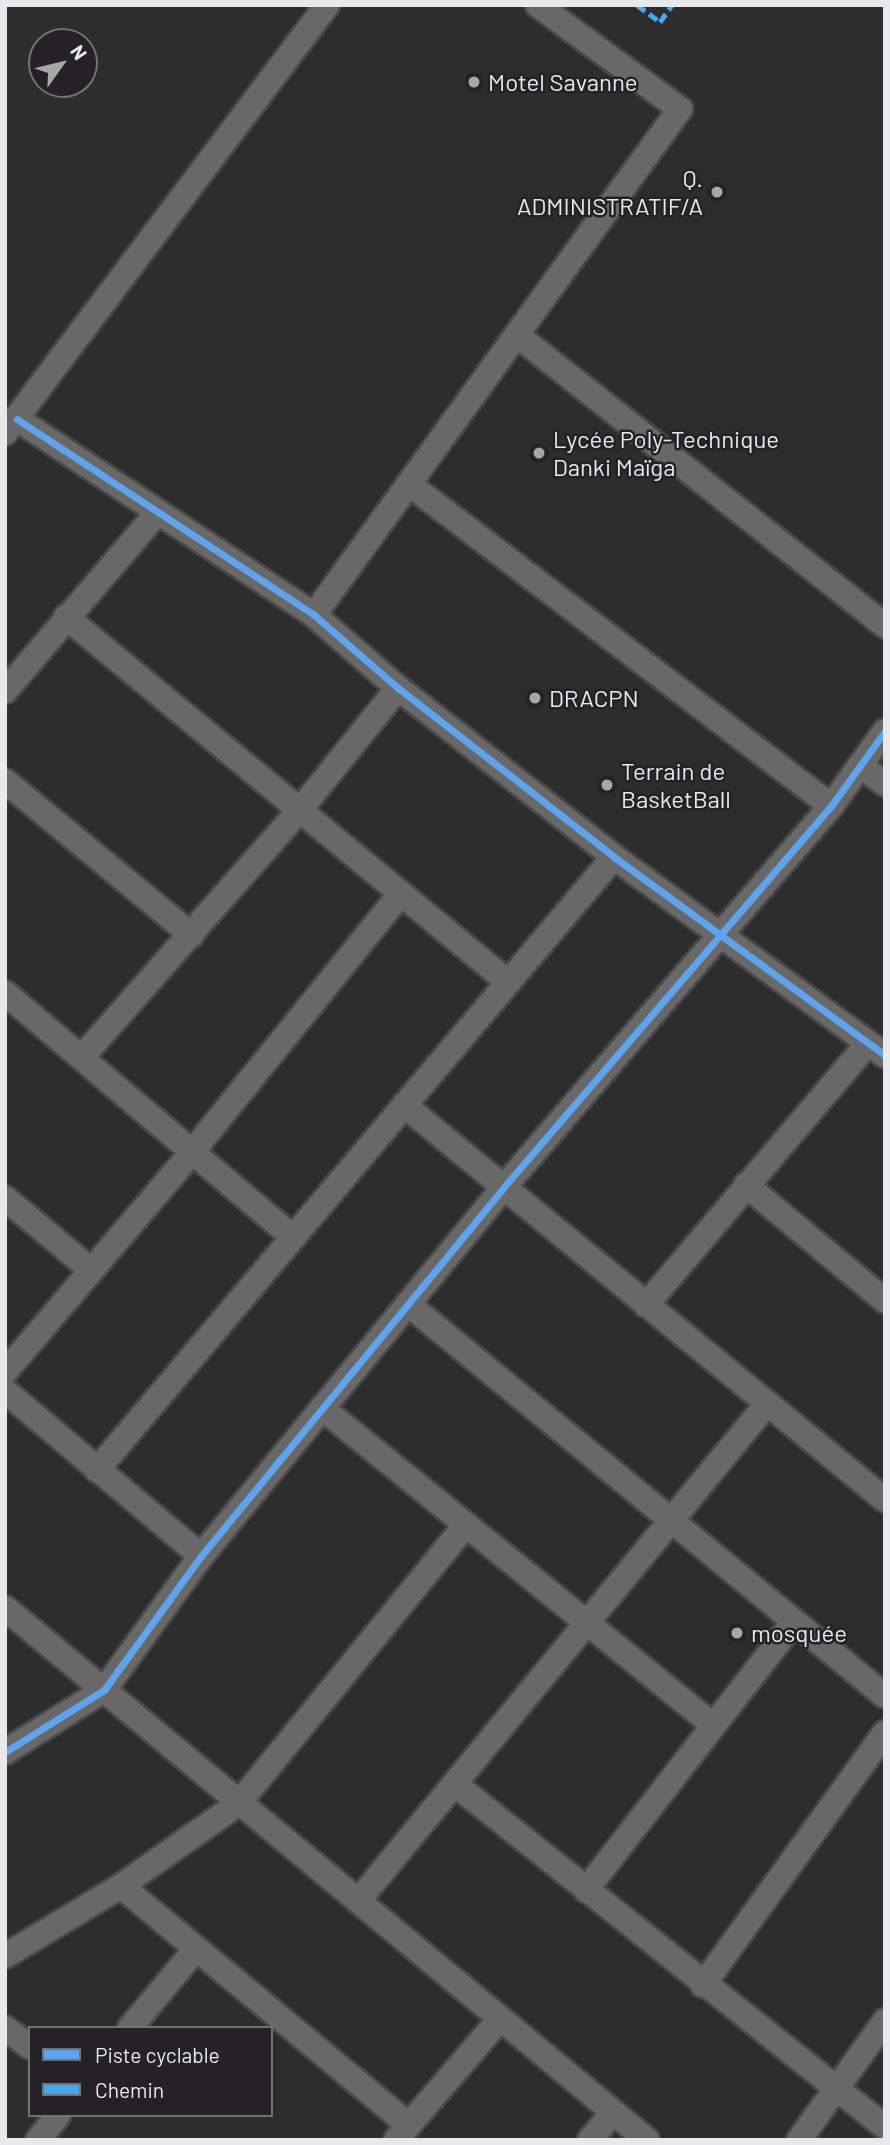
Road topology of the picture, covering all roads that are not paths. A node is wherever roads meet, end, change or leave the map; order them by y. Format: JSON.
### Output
{"nodes":[{"id":1,"x":327,"y":5,"type":"edge"},
{"id":2,"x":538,"y":5,"type":"edge"},
{"id":3,"x":517,"y":335,"type":"junction"},
{"id":4,"x":11,"y":426,"type":"edge"},
{"id":5,"x":409,"y":484,"type":"junction"},
{"id":6,"x":157,"y":513,"type":"junction"},
{"id":7,"x":314,"y":615,"type":"junction"},
{"id":8,"x":66,"y":617,"type":"junction"},
{"id":9,"x":885,"y":626,"type":"edge"},
{"id":10,"x":398,"y":688,"type":"junction"},
{"id":11,"x":5,"y":691,"type":"edge"},
{"id":12,"x":885,"y":731,"type":"edge"},
{"id":13,"x":860,"y":765,"type":"junction"},
{"id":14,"x":5,"y":780,"type":"edge"},
{"id":15,"x":885,"y":784,"type":"edge"},
{"id":16,"x":831,"y":806,"type":"junction"},
{"id":17,"x":300,"y":810,"type":"junction"},
{"id":18,"x":614,"y":857,"type":"junction"},
{"id":19,"x":401,"y":893,"type":"junction"},
{"id":20,"x":192,"y":935,"type":"junction"},
{"id":21,"x":723,"y":936,"type":"junction"},
{"id":22,"x":508,"y":982,"type":"junction"},
{"id":23,"x":5,"y":993,"type":"edge"},
{"id":24,"x":876,"y":1049,"type":"edge"},
{"id":25,"x":82,"y":1057,"type":"junction"},
{"id":26,"x":404,"y":1105,"type":"junction"},
{"id":27,"x":193,"y":1151,"type":"junction"},
{"id":28,"x":746,"y":1185,"type":"junction"},
{"id":29,"x":503,"y":1188,"type":"junction"},
{"id":30,"x":5,"y":1198,"type":"edge"},
{"id":31,"x":293,"y":1237,"type":"junction"},
{"id":32,"x":91,"y":1270,"type":"junction"},
{"id":33,"x":885,"y":1301,"type":"edge"},
{"id":34,"x":408,"y":1304,"type":"junction"},
{"id":35,"x":646,"y":1305,"type":"junction"},
{"id":36,"x":5,"y":1372,"type":"edge"},
{"id":37,"x":5,"y":1391,"type":"edge"},
{"id":38,"x":767,"y":1404,"type":"junction"},
{"id":39,"x":322,"y":1408,"type":"junction"},
{"id":40,"x":97,"y":1469,"type":"junction"},
{"id":41,"x":882,"y":1493,"type":"edge"},
{"id":42,"x":672,"y":1521,"type":"junction"},
{"id":43,"x":466,"y":1525,"type":"junction"},
{"id":44,"x":201,"y":1556,"type":"junction"},
{"id":45,"x":5,"y":1608,"type":"edge"},
{"id":46,"x":794,"y":1622,"type":"junction"},
{"id":47,"x":587,"y":1623,"type":"junction"},
{"id":48,"x":104,"y":1690,"type":"junction"},
{"id":49,"x":885,"y":1696,"type":"edge"},
{"id":50,"x":713,"y":1725,"type":"junction"},
{"id":51,"x":885,"y":1733,"type":"edge"},
{"id":52,"x":5,"y":1752,"type":"edge"},
{"id":53,"x":456,"y":1784,"type":"junction"},
{"id":54,"x":239,"y":1803,"type":"junction"},
{"id":55,"x":121,"y":1886,"type":"junction"},
{"id":56,"x":586,"y":1890,"type":"junction"},
{"id":57,"x":358,"y":1901,"type":"junction"},
{"id":58,"x":196,"y":1948,"type":"junction"},
{"id":59,"x":5,"y":1956,"type":"edge"},
{"id":60,"x":703,"y":1985,"type":"junction"},
{"id":61,"x":500,"y":2019,"type":"junction"},
{"id":62,"x":885,"y":2021,"type":"edge"},
{"id":63,"x":132,"y":2026,"type":"edge"},
{"id":64,"x":5,"y":2028,"type":"edge"},
{"id":65,"x":28,"y":2045,"type":"edge"},
{"id":66,"x":837,"y":2088,"type":"junction"},
{"id":67,"x":613,"y":2113,"type":"junction"},
{"id":68,"x":56,"y":2117,"type":"edge"},
{"id":69,"x":885,"y":2127,"type":"edge"},
{"id":70,"x":402,"y":2132,"type":"edge"},
{"id":71,"x":38,"y":2140,"type":"edge"},
{"id":72,"x":590,"y":2140,"type":"edge"},
{"id":73,"x":647,"y":2140,"type":"edge"},
{"id":74,"x":799,"y":2140,"type":"edge"}],
"edges":[{"from":1,"to":4,"type":"street"},
{"from":2,"to":3,"type":"street"},
{"from":3,"to":5,"type":"street"},
{"from":3,"to":9,"type":"street"},
{"from":4,"to":6,"type":"street"},
{"from":5,"to":7,"type":"street"},
{"from":5,"to":16,"type":"street"},
{"from":6,"to":7,"type":"street"},
{"from":6,"to":8,"type":"street"},
{"from":7,"to":10,"type":"street"},
{"from":8,"to":11,"type":"street"},
{"from":8,"to":17,"type":"street"},
{"from":10,"to":17,"type":"street"},
{"from":10,"to":18,"type":"street"},
{"from":12,"to":13,"type":"street"},
{"from":13,"to":15,"type":"street"},
{"from":13,"to":16,"type":"street"},
{"from":14,"to":20,"type":"street"},
{"from":16,"to":21,"type":"street"},
{"from":17,"to":19,"type":"street"},
{"from":17,"to":20,"type":"street"},
{"from":18,"to":21,"type":"street"},
{"from":18,"to":22,"type":"street"},
{"from":19,"to":22,"type":"street"},
{"from":19,"to":27,"type":"street"},
{"from":20,"to":25,"type":"street"},
{"from":21,"to":24,"type":"street"},
{"from":21,"to":29,"type":"street"},
{"from":22,"to":26,"type":"street"},
{"from":23,"to":25,"type":"street"},
{"from":24,"to":28,"type":"street"},
{"from":25,"to":27,"type":"street"},
{"from":26,"to":29,"type":"street"},
{"from":26,"to":31,"type":"street"},
{"from":27,"to":31,"type":"street"},
{"from":27,"to":32,"type":"street"},
{"from":28,"to":33,"type":"street"},
{"from":28,"to":35,"type":"street"},
{"from":29,"to":34,"type":"street"},
{"from":29,"to":35,"type":"street"},
{"from":30,"to":32,"type":"street"},
{"from":31,"to":40,"type":"street"},
{"from":32,"to":36,"type":"street"},
{"from":34,"to":39,"type":"street"},
{"from":34,"to":42,"type":"street"},
{"from":35,"to":38,"type":"street"},
{"from":37,"to":40,"type":"street"},
{"from":38,"to":41,"type":"street"},
{"from":38,"to":42,"type":"street"},
{"from":39,"to":43,"type":"street"},
{"from":39,"to":44,"type":"street"},
{"from":40,"to":44,"type":"street"},
{"from":42,"to":46,"type":"street"},
{"from":42,"to":47,"type":"street"},
{"from":43,"to":47,"type":"street"},
{"from":43,"to":54,"type":"street"},
{"from":44,"to":48,"type":"street"},
{"from":45,"to":48,"type":"street"},
{"from":46,"to":49,"type":"street"},
{"from":46,"to":50,"type":"street"},
{"from":47,"to":50,"type":"street"},
{"from":47,"to":53,"type":"street"},
{"from":48,"to":52,"type":"street"},
{"from":48,"to":54,"type":"street"},
{"from":50,"to":56,"type":"street"},
{"from":51,"to":60,"type":"street"},
{"from":53,"to":56,"type":"street"},
{"from":53,"to":57,"type":"street"},
{"from":54,"to":55,"type":"street"},
{"from":54,"to":57,"type":"street"},
{"from":55,"to":58,"type":"street"},
{"from":55,"to":59,"type":"street"},
{"from":56,"to":60,"type":"street"},
{"from":57,"to":61,"type":"street"},
{"from":58,"to":63,"type":"street"},
{"from":58,"to":70,"type":"street"},
{"from":60,"to":66,"type":"street"},
{"from":61,"to":67,"type":"street"},
{"from":61,"to":70,"type":"street"},
{"from":62,"to":66,"type":"street"},
{"from":64,"to":65,"type":"street"},
{"from":66,"to":69,"type":"street"},
{"from":66,"to":74,"type":"street"},
{"from":67,"to":72,"type":"street"},
{"from":67,"to":73,"type":"street"},
{"from":68,"to":71,"type":"street"}]}
